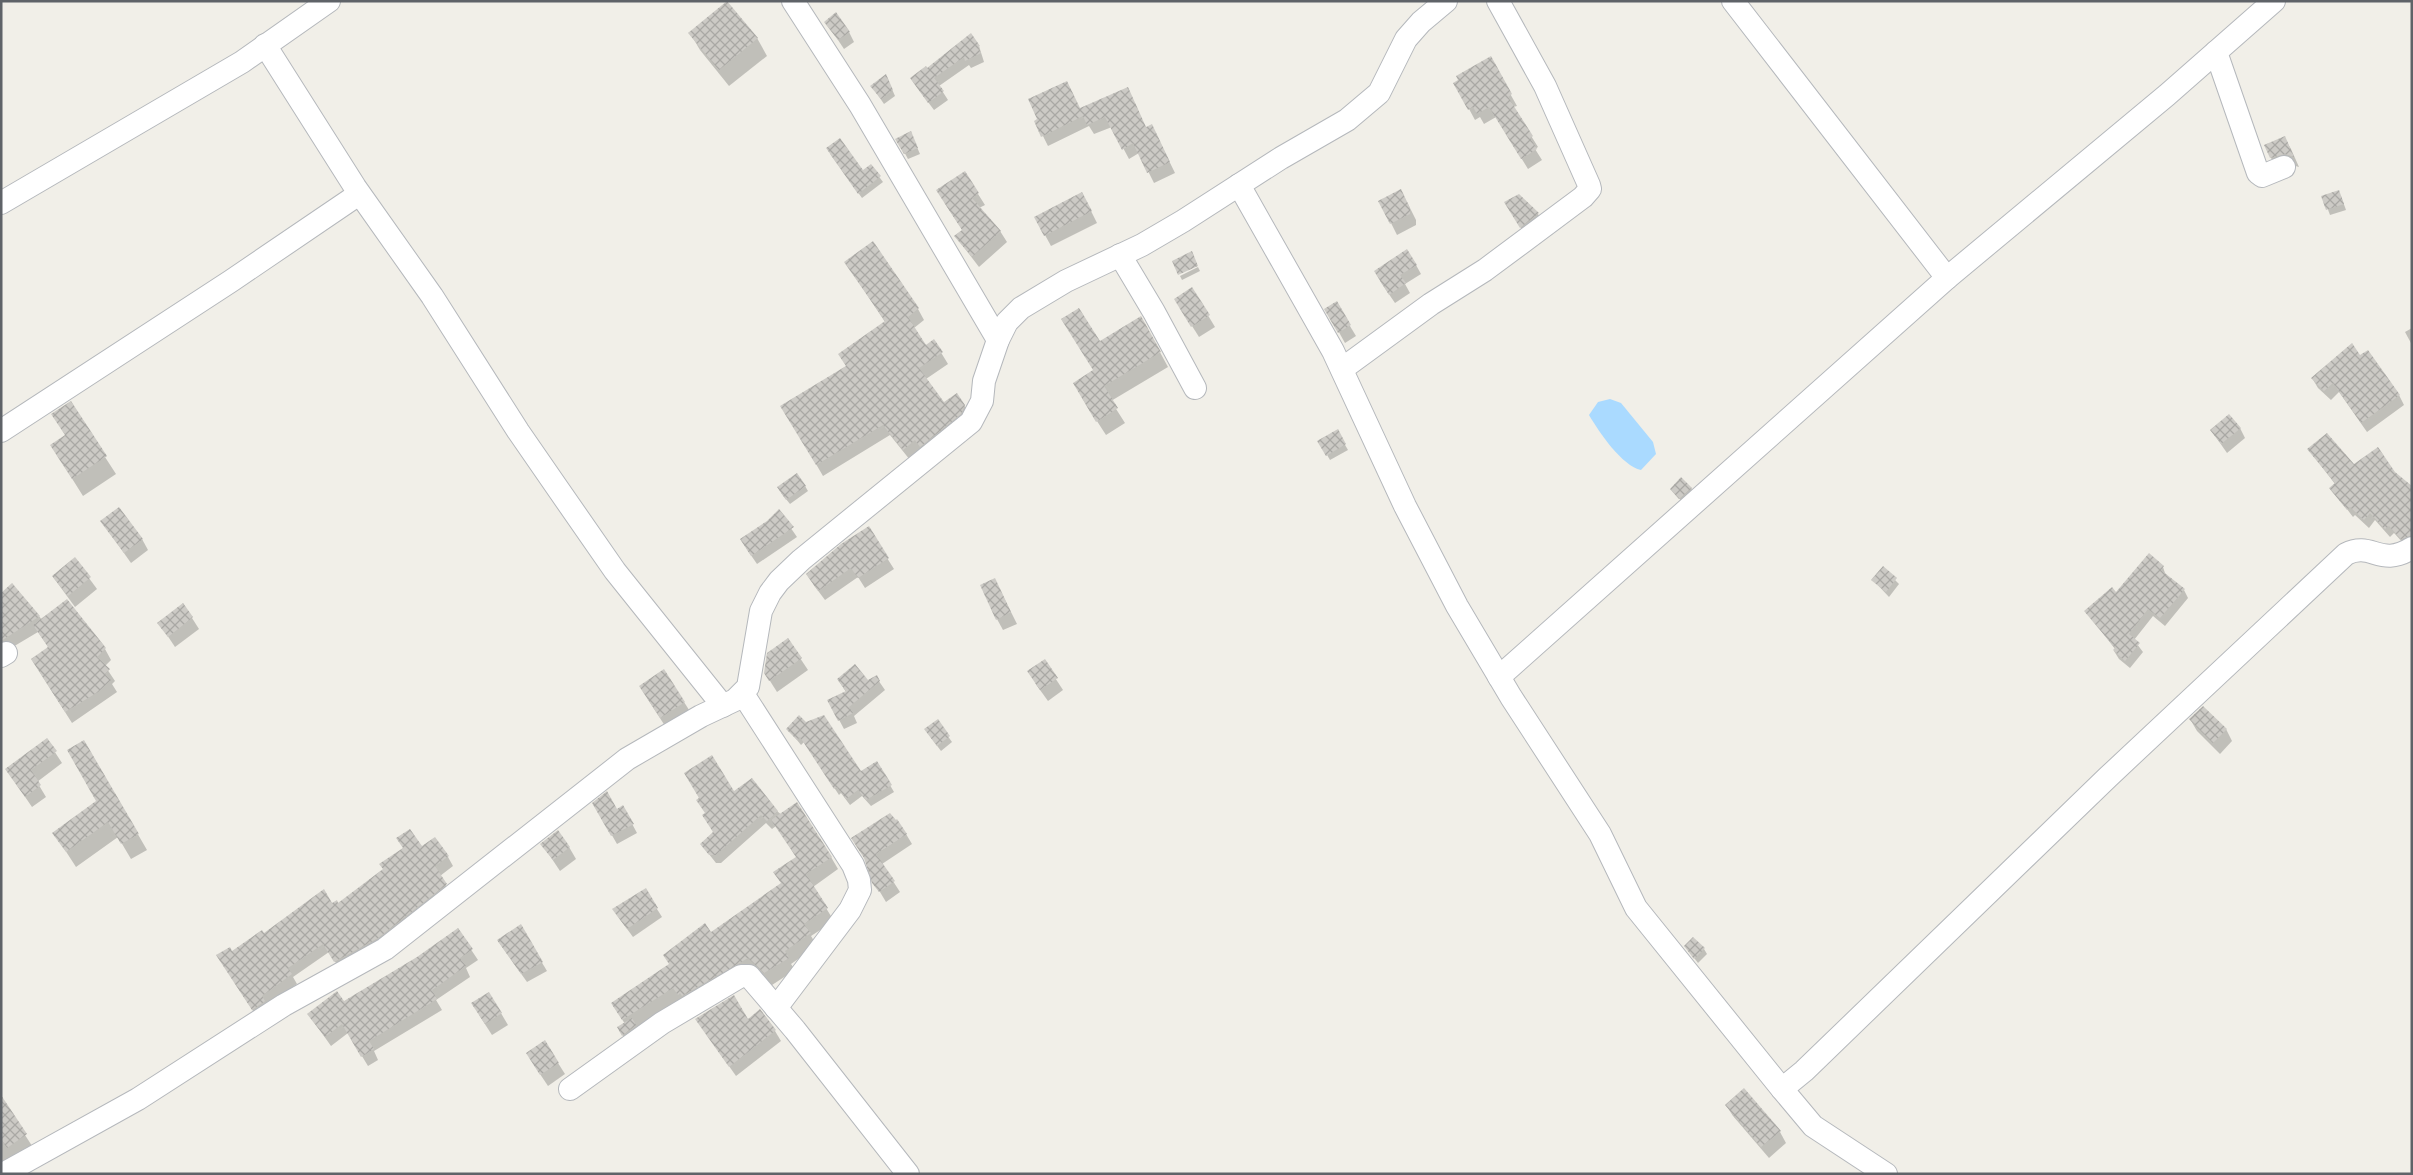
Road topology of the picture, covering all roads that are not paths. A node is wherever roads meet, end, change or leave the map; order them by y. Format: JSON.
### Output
{"nodes":[{"id":1,"x":329,"y":1,"type":"edge"},
{"id":2,"x":792,"y":1,"type":"edge"},
{"id":3,"x":1446,"y":1,"type":"edge"},
{"id":4,"x":1498,"y":1,"type":"edge"},
{"id":5,"x":1733,"y":1,"type":"edge"},
{"id":6,"x":2274,"y":1,"type":"edge"},
{"id":7,"x":265,"y":45,"type":"junction"},
{"id":8,"x":2216,"y":52,"type":"junction"},
{"id":9,"x":2284,"y":167,"type":"dead end"},
{"id":10,"x":1240,"y":185,"type":"junction"},
{"id":11,"x":359,"y":194,"type":"junction"},
{"id":12,"x":1,"y":203,"type":"edge"},
{"id":13,"x":1120,"y":255,"type":"junction"},
{"id":14,"x":1947,"y":278,"type":"junction"},
{"id":15,"x":998,"y":340,"type":"junction"},
{"id":16,"x":1342,"y":369,"type":"junction"},
{"id":17,"x":1195,"y":388,"type":"dead end"},
{"id":18,"x":1,"y":431,"type":"edge"},
{"id":19,"x":2412,"y":548,"type":"edge"},
{"id":20,"x":1499,"y":677,"type":"junction"},
{"id":21,"x":743,"y":694,"type":"junction"},
{"id":22,"x":723,"y":706,"type":"junction"},
{"id":23,"x":776,"y":1008,"type":"junction"},
{"id":24,"x":570,"y":1089,"type":"dead end"},
{"id":25,"x":1782,"y":1089,"type":"junction"},
{"id":26,"x":3,"y":1174,"type":"edge"},
{"id":27,"x":908,"y":1174,"type":"edge"},
{"id":28,"x":1886,"y":1174,"type":"edge"}],
"edges":[{"from":1,"to":7,"type":"street"},
{"from":2,"to":15,"type":"street"},
{"from":3,"to":10,"type":"street"},
{"from":4,"to":16,"type":"street"},
{"from":5,"to":14,"type":"street"},
{"from":6,"to":8,"type":"street"},
{"from":7,"to":11,"type":"street"},
{"from":7,"to":12,"type":"street"},
{"from":8,"to":9,"type":"street"},
{"from":8,"to":14,"type":"street"},
{"from":10,"to":13,"type":"street"},
{"from":10,"to":16,"type":"street"},
{"from":11,"to":18,"type":"street"},
{"from":11,"to":22,"type":"street"},
{"from":13,"to":15,"type":"street"},
{"from":13,"to":17,"type":"street"},
{"from":14,"to":20,"type":"street"},
{"from":15,"to":21,"type":"street"},
{"from":16,"to":20,"type":"street"},
{"from":19,"to":25,"type":"street"},
{"from":20,"to":25,"type":"street"},
{"from":21,"to":22,"type":"street"},
{"from":21,"to":23,"type":"street"},
{"from":22,"to":26,"type":"street"},
{"from":23,"to":24,"type":"street"},
{"from":23,"to":27,"type":"street"},
{"from":25,"to":28,"type":"street"}]}
